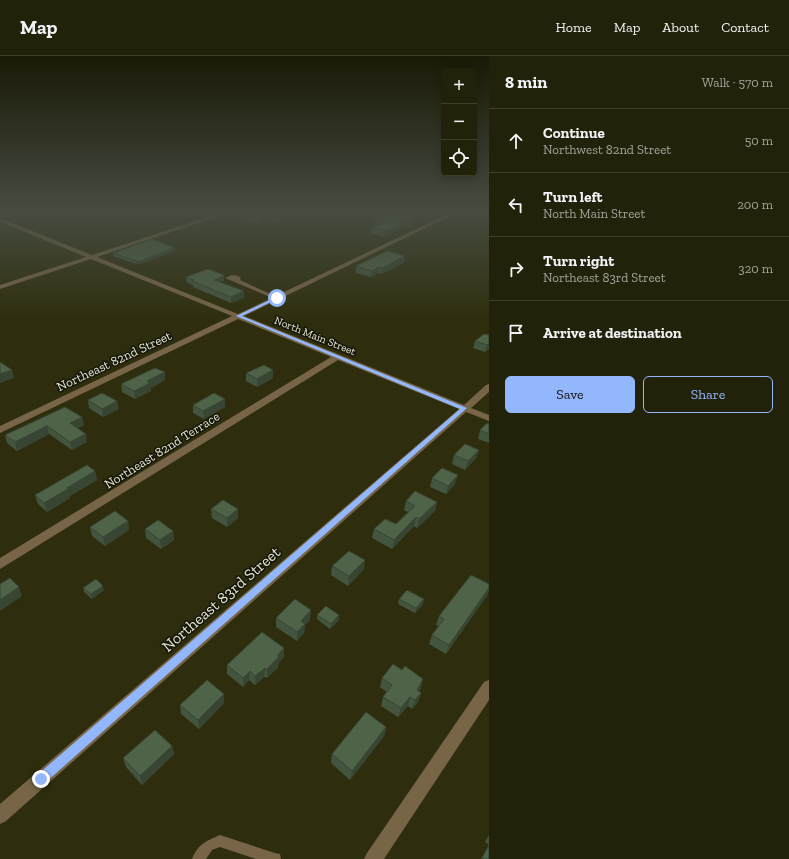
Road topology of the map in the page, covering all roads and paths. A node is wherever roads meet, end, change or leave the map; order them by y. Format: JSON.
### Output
{"nodes":[{"id":1,"x":65,"y":246,"type":"edge"},
{"id":2,"x":123,"y":246,"type":"edge"},
{"id":3,"x":385,"y":246,"type":"edge"},
{"id":4,"x":91,"y":257,"type":"junction"},
{"id":5,"x":238,"y":281,"type":"dead end"},
{"id":6,"x":0,"y":287,"type":"edge"},
{"id":7,"x":277,"y":298,"type":"junction"},
{"id":8,"x":238,"y":316,"type":"junction"},
{"id":9,"x":337,"y":357,"type":"junction"},
{"id":10,"x":489,"y":387,"type":"edge"},
{"id":11,"x":464,"y":408,"type":"junction"},
{"id":12,"x":489,"y":418,"type":"edge"},
{"id":13,"x":0,"y":430,"type":"edge"},
{"id":14,"x":0,"y":564,"type":"edge"},
{"id":15,"x":489,"y":687,"type":"edge"},
{"id":16,"x":0,"y":815,"type":"edge"},
{"id":17,"x":198,"y":859,"type":"edge"},
{"id":18,"x":276,"y":859,"type":"edge"},
{"id":19,"x":373,"y":859,"type":"edge"}],
"edges":[{"from":1,"to":4,"type":"street","name":"North Main Street"},
{"from":2,"to":4,"type":"street"},
{"from":3,"to":7,"type":"street","name":"Northeast 82nd Street"},
{"from":4,"to":6,"type":"street"},
{"from":4,"to":8,"type":"street","name":"North Main Street"},
{"from":5,"to":7,"type":"lane"},
{"from":7,"to":8,"type":"street","name":"Northeast 82nd Street"},
{"from":8,"to":9,"type":"street","name":"North Main Street"},
{"from":8,"to":13,"type":"street","name":"Northeast 82nd Street"},
{"from":9,"to":11,"type":"street","name":"North Main Street"},
{"from":9,"to":14,"type":"street","name":"Northeast 82nd Terrace"},
{"from":10,"to":11,"type":"street","name":"Northeast 83rd Street"},
{"from":11,"to":12,"type":"street","name":"North Main Street"},
{"from":11,"to":16,"type":"street","name":"Northeast 83rd Street"},
{"from":15,"to":19,"type":"street"},
{"from":17,"to":18,"type":"lane"}]}
